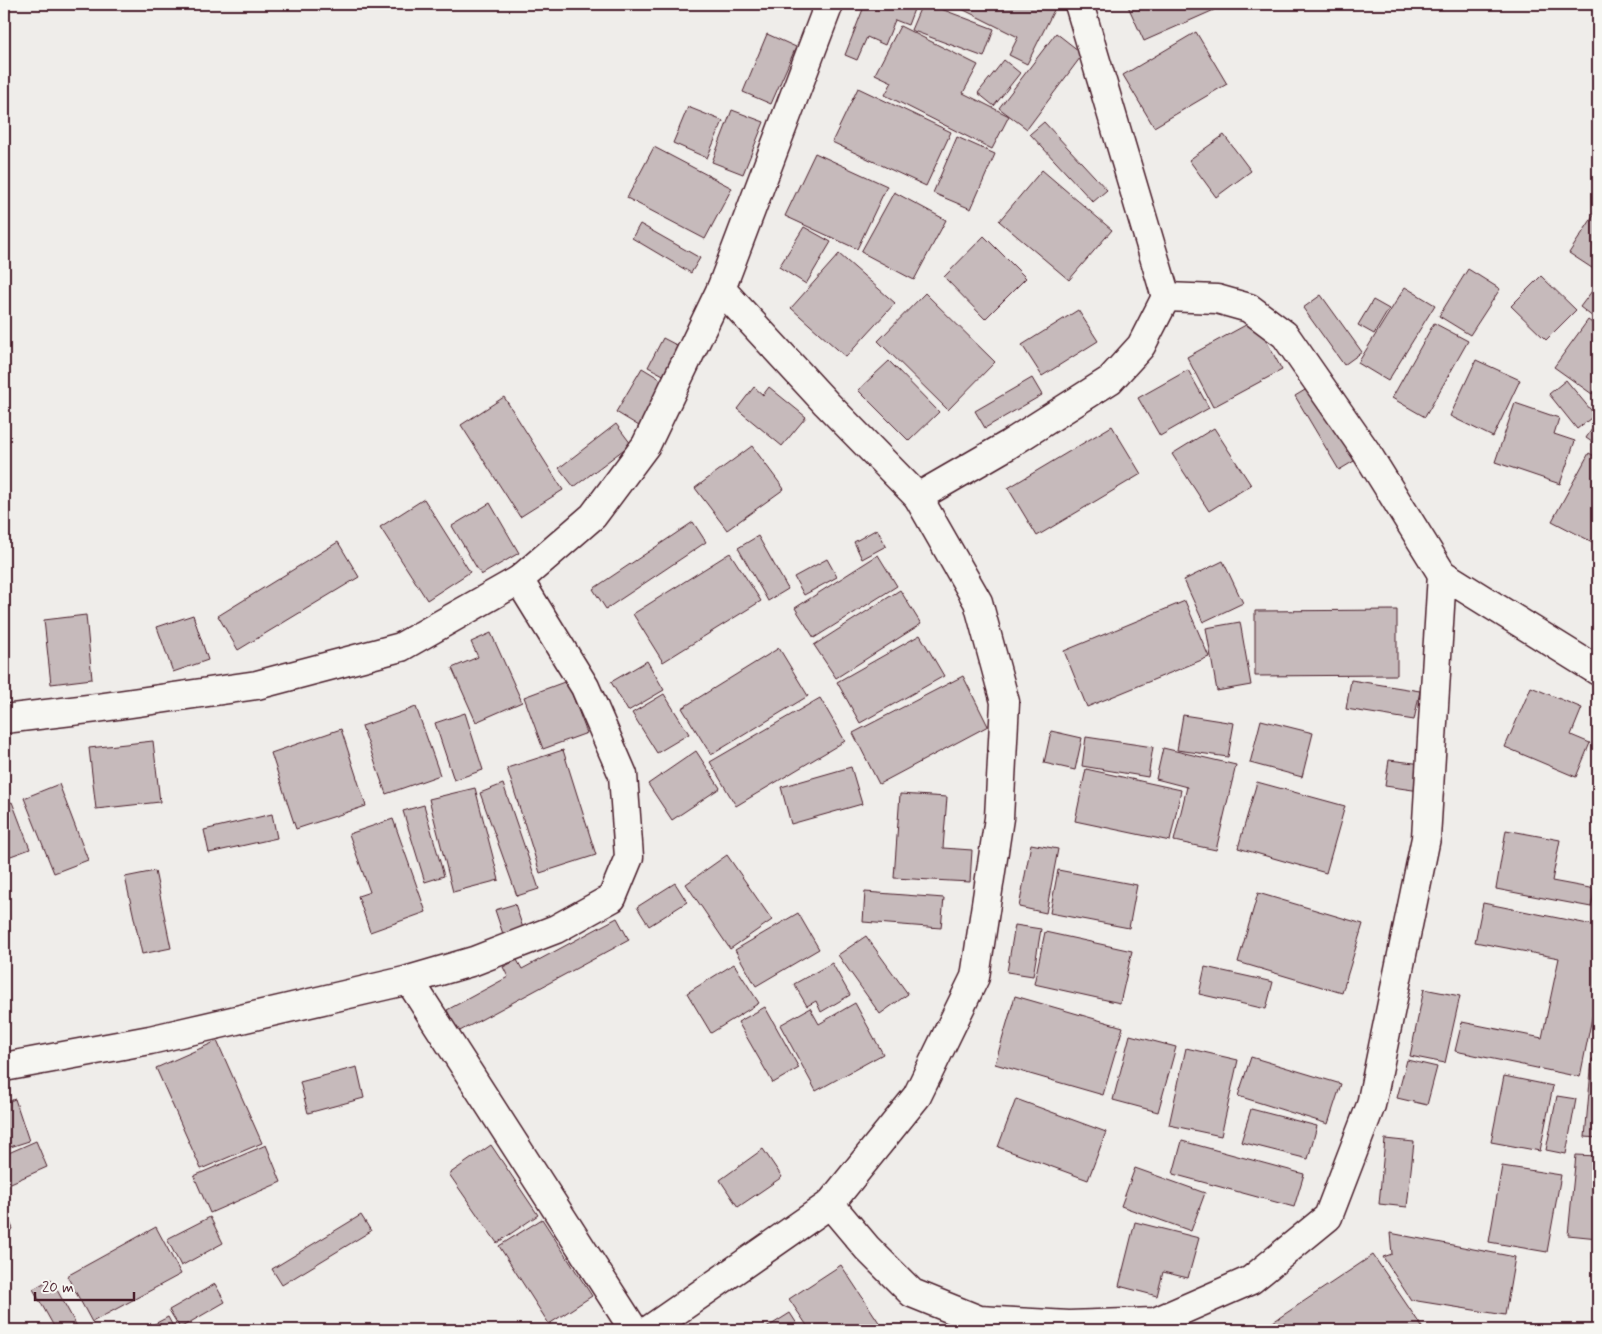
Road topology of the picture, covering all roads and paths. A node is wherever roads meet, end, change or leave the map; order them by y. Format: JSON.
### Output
{"nodes":[{"id":1,"x":829,"y":4,"type":"edge"},
{"id":2,"x":1080,"y":4,"type":"edge"},
{"id":3,"x":721,"y":289,"type":"junction"},
{"id":4,"x":1166,"y":297,"type":"junction"},
{"id":5,"x":918,"y":497,"type":"junction"},
{"id":6,"x":1442,"y":574,"type":"junction"},
{"id":7,"x":519,"y":580,"type":"junction"},
{"id":8,"x":1597,"y":666,"type":"edge"},
{"id":9,"x":4,"y":720,"type":"edge"},
{"id":10,"x":409,"y":980,"type":"junction"},
{"id":11,"x":4,"y":1067,"type":"edge"},
{"id":12,"x":830,"y":1204,"type":"junction"},
{"id":13,"x":634,"y":1330,"type":"edge"},
{"id":14,"x":649,"y":1330,"type":"edge"}],
"edges":[{"from":1,"to":3,"type":"street"},
{"from":2,"to":4,"type":"street"},
{"from":3,"to":5,"type":"street"},
{"from":3,"to":7,"type":"street"},
{"from":4,"to":5,"type":"street"},
{"from":4,"to":6,"type":"street"},
{"from":5,"to":12,"type":"street"},
{"from":6,"to":8,"type":"street"},
{"from":6,"to":12,"type":"street"},
{"from":7,"to":9,"type":"street"},
{"from":7,"to":10,"type":"street"},
{"from":10,"to":11,"type":"street"},
{"from":10,"to":13,"type":"street"},
{"from":12,"to":14,"type":"street"}]}
